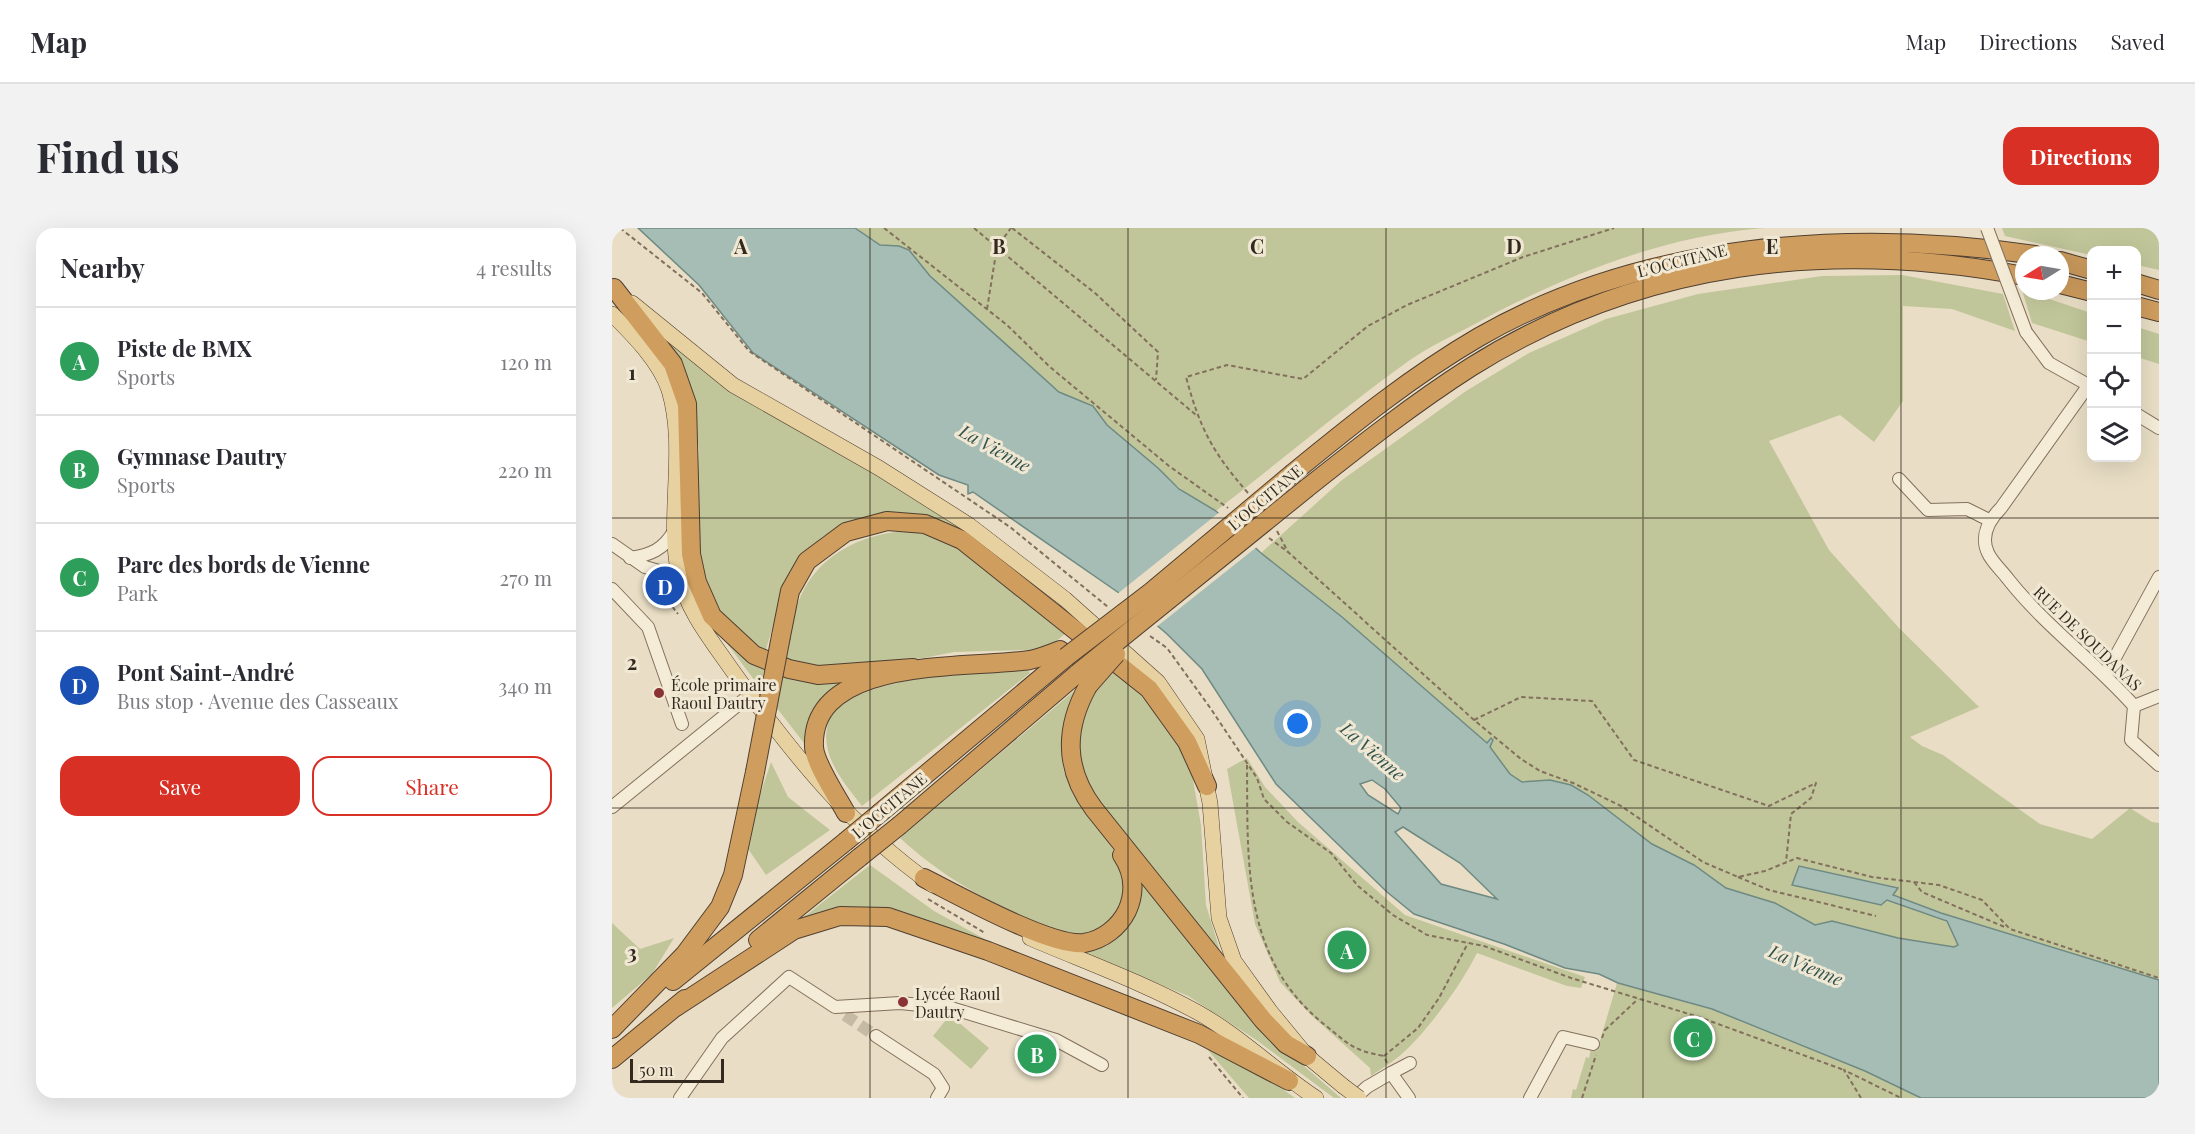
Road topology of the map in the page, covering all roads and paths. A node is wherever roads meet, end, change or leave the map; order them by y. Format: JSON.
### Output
{"nodes":[{"id":1,"x":620,"y":228,"type":"edge"},
{"id":2,"x":884,"y":228,"type":"edge"},
{"id":3,"x":974,"y":228,"type":"edge"},
{"id":4,"x":1011,"y":228,"type":"edge"},
{"id":5,"x":1614,"y":228,"type":"edge"},
{"id":6,"x":1987,"y":228,"type":"edge"},
{"id":7,"x":997,"y":247,"type":"junction"},
{"id":8,"x":2015,"y":251,"type":"edge"},
{"id":9,"x":2069,"y":264,"type":"edge"},
{"id":10,"x":2087,"y":269,"type":"edge"},
{"id":11,"x":2015,"y":275,"type":"edge"},
{"id":12,"x":2141,"y":285,"type":"edge"},
{"id":13,"x":2069,"y":286,"type":"edge"},
{"id":14,"x":613,"y":287,"type":"edge"},
{"id":15,"x":2159,"y":290,"type":"edge"},
{"id":16,"x":2087,"y":291,"type":"edge"},
{"id":17,"x":2141,"y":307,"type":"edge"},
{"id":18,"x":987,"y":309,"type":"junction"},
{"id":19,"x":2159,"y":312,"type":"edge"},
{"id":20,"x":612,"y":314,"type":"edge"},
{"id":21,"x":1156,"y":380,"type":"junction"},
{"id":22,"x":2087,"y":384,"type":"edge"},
{"id":23,"x":2087,"y":390,"type":"edge"},
{"id":24,"x":1196,"y":415,"type":"junction"},
{"id":25,"x":2141,"y":417,"type":"edge"},
{"id":26,"x":2159,"y":428,"type":"edge"},
{"id":27,"x":1899,"y":479,"type":"dead end"},
{"id":28,"x":1250,"y":495,"type":"dead end"},
{"id":29,"x":1233,"y":512,"type":"dead end"},
{"id":30,"x":1989,"y":520,"type":"junction"},
{"id":31,"x":1275,"y":527,"type":"dead end"},
{"id":32,"x":674,"y":531,"type":"junction"},
{"id":33,"x":1260,"y":532,"type":"dead end"},
{"id":34,"x":612,"y":544,"type":"edge"},
{"id":35,"x":1288,"y":552,"type":"junction"},
{"id":36,"x":630,"y":558,"type":"junction"},
{"id":37,"x":2159,"y":576,"type":"edge"},
{"id":38,"x":680,"y":577,"type":"junction"},
{"id":39,"x":612,"y":589,"type":"edge"},
{"id":40,"x":1112,"y":609,"type":"dead end"},
{"id":41,"x":1148,"y":635,"type":"dead end"},
{"id":42,"x":1063,"y":654,"type":"junction"},
{"id":43,"x":913,"y":668,"type":"junction"},
{"id":44,"x":2106,"y":674,"type":"junction"},
{"id":45,"x":1083,"y":680,"type":"junction"},
{"id":46,"x":750,"y":695,"type":"junction"},
{"id":47,"x":2159,"y":696,"type":"edge"},
{"id":48,"x":2134,"y":706,"type":"junction"},
{"id":49,"x":1474,"y":720,"type":"junction"},
{"id":50,"x":682,"y":724,"type":"dead end"},
{"id":51,"x":1247,"y":765,"type":"junction"},
{"id":52,"x":2159,"y":765,"type":"edge"},
{"id":53,"x":1207,"y":786,"type":"junction"},
{"id":54,"x":612,"y":807,"type":"edge"},
{"id":55,"x":846,"y":813,"type":"junction"},
{"id":56,"x":1108,"y":826,"type":"junction"},
{"id":57,"x":1786,"y":862,"type":"junction"},
{"id":58,"x":1738,"y":877,"type":"junction"},
{"id":59,"x":924,"y":878,"type":"junction"},
{"id":60,"x":1914,"y":882,"type":"junction"},
{"id":61,"x":1876,"y":916,"type":"dead end"},
{"id":62,"x":2010,"y":929,"type":"junction"},
{"id":63,"x":1468,"y":943,"type":"junction"},
{"id":64,"x":2159,"y":978,"type":"edge"},
{"id":65,"x":1638,"y":999,"type":"junction"},
{"id":66,"x":676,"y":1007,"type":"junction"},
{"id":67,"x":612,"y":1029,"type":"edge"},
{"id":68,"x":1605,"y":1029,"type":"junction"},
{"id":69,"x":876,"y":1036,"type":"tunnel mouth"},
{"id":70,"x":1598,"y":1044,"type":"junction"},
{"id":71,"x":1203,"y":1050,"type":"dead end"},
{"id":72,"x":1307,"y":1056,"type":"junction"},
{"id":73,"x":1384,"y":1056,"type":"junction"},
{"id":74,"x":612,"y":1059,"type":"edge"},
{"id":75,"x":1410,"y":1063,"type":"dead end"},
{"id":76,"x":1102,"y":1065,"type":"dead end"},
{"id":77,"x":1844,"y":1070,"type":"junction"},
{"id":78,"x":1391,"y":1073,"type":"junction"},
{"id":79,"x":1289,"y":1081,"type":"junction"},
{"id":80,"x":680,"y":1098,"type":"edge"},
{"id":81,"x":937,"y":1098,"type":"edge"},
{"id":82,"x":1243,"y":1098,"type":"edge"},
{"id":83,"x":1316,"y":1098,"type":"edge"},
{"id":84,"x":1357,"y":1098,"type":"edge"},
{"id":85,"x":1409,"y":1098,"type":"edge"},
{"id":86,"x":1530,"y":1098,"type":"edge"},
{"id":87,"x":1582,"y":1098,"type":"edge"},
{"id":88,"x":1861,"y":1098,"type":"edge"},
{"id":89,"x":1901,"y":1098,"type":"edge"}],
"edges":[{"from":1,"to":40,"type":"path"},
{"from":2,"to":18,"type":"path"},
{"from":3,"to":7,"type":"path"},
{"from":4,"to":7,"type":"path"},
{"from":4,"to":21,"type":"path"},
{"from":5,"to":24,"type":"path"},
{"from":6,"to":22,"type":"street","bridge":true},
{"from":7,"to":18,"type":"path"},
{"from":7,"to":21,"type":"path"},
{"from":8,"to":42,"type":"highway","name":"L'OCCITANE","bridge":true},
{"from":9,"to":10,"type":"highway"},
{"from":11,"to":45,"type":"highway","name":"L'OCCITANE","bridge":true},
{"from":12,"to":15,"type":"highway"},
{"from":13,"to":16,"type":"highway"},
{"from":14,"to":43,"type":"highway"},
{"from":14,"to":53,"type":"main road"},
{"from":17,"to":19,"type":"highway"},
{"from":18,"to":29,"type":"path"},
{"from":20,"to":32,"type":"main road"},
{"from":21,"to":24,"type":"path"},
{"from":23,"to":30,"type":"street"},
{"from":24,"to":28,"type":"path"},
{"from":25,"to":26,"type":"street"},
{"from":27,"to":30,"type":"street"},
{"from":30,"to":44,"type":"street","name":"RUE DE SOUDANAS"},
{"from":31,"to":35,"type":"path"},
{"from":32,"to":36,"type":"street"},
{"from":32,"to":38,"type":"main road"},
{"from":33,"to":35,"type":"path"},
{"from":34,"to":36,"type":"street"},
{"from":35,"to":49,"type":"path"},
{"from":36,"to":38,"type":"street"},
{"from":37,"to":44,"type":"street"},
{"from":38,"to":46,"type":"main road"},
{"from":39,"to":50,"type":"street"},
{"from":41,"to":51,"type":"path"},
{"from":42,"to":43,"type":"highway"},
{"from":42,"to":67,"type":"highway","name":"L'OCCITANE","bridge":true},
{"from":43,"to":55,"type":"highway"},
{"from":44,"to":48,"type":"street","name":"RUE DE SOUDANAS"},
{"from":45,"to":56,"type":"highway"},
{"from":45,"to":66,"type":"highway","name":"L'OCCITANE","bridge":true},
{"from":46,"to":54,"type":"street"},
{"from":46,"to":55,"type":"main road"},
{"from":47,"to":48,"type":"street"},
{"from":48,"to":52,"type":"street","name":"RUE DE SOUDANAS"},
{"from":49,"to":57,"type":"path"},
{"from":49,"to":58,"type":"path"},
{"from":51,"to":63,"type":"path"},
{"from":51,"to":73,"type":"path"},
{"from":53,"to":67,"type":"highway","bridge":true},
{"from":53,"to":72,"type":"main road"},
{"from":55,"to":59,"type":"main road"},
{"from":56,"to":59,"type":"highway"},
{"from":56,"to":72,"type":"highway"},
{"from":57,"to":58,"type":"path"},
{"from":57,"to":60,"type":"path"},
{"from":58,"to":61,"type":"path"},
{"from":59,"to":79,"type":"main road"},
{"from":60,"to":62,"type":"path"},
{"from":60,"to":62,"type":"path"},
{"from":62,"to":64,"type":"path"},
{"from":63,"to":65,"type":"path"},
{"from":63,"to":73,"type":"path"},
{"from":65,"to":68,"type":"path"},
{"from":65,"to":77,"type":"path"},
{"from":66,"to":74,"type":"highway","name":"L'OCCITANE"},
{"from":66,"to":79,"type":"highway"},
{"from":68,"to":70,"type":"path"},
{"from":68,"to":70,"type":"path"},
{"from":69,"to":81,"type":"street"},
{"from":70,"to":86,"type":"street"},
{"from":70,"to":87,"type":"path"},
{"from":71,"to":82,"type":"path"},
{"from":72,"to":84,"type":"main road","bridge":true},
{"from":73,"to":78,"type":"path"},
{"from":75,"to":78,"type":"street"},
{"from":76,"to":80,"type":"street"},
{"from":77,"to":88,"type":"path"},
{"from":77,"to":89,"type":"path"},
{"from":78,"to":84,"type":"street"},
{"from":78,"to":85,"type":"street"},
{"from":79,"to":83,"type":"main road"}]}
